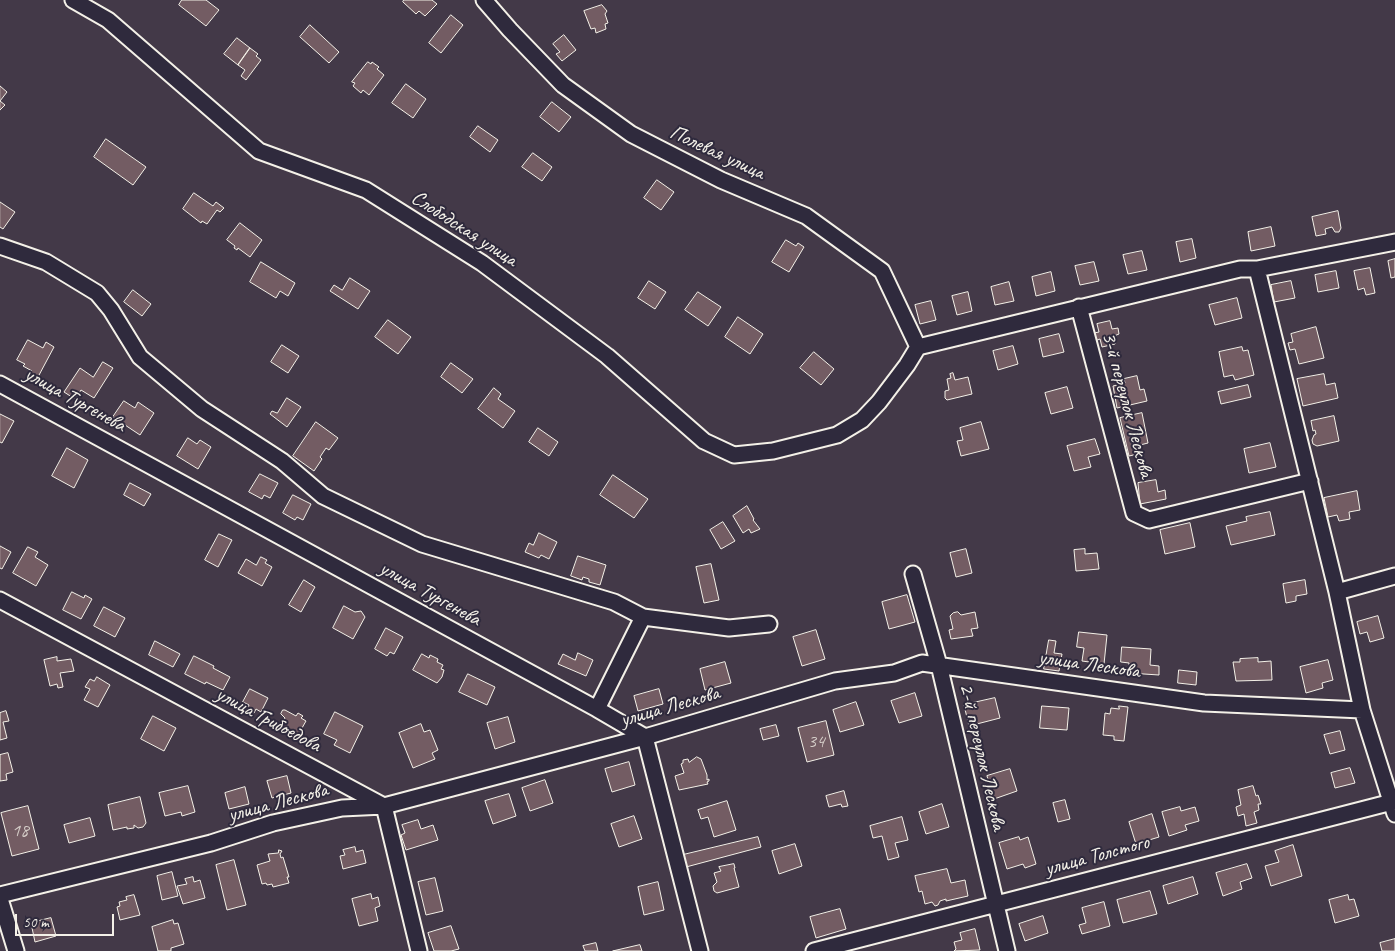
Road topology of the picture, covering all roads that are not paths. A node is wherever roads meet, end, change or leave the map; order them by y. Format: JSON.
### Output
{"nodes":[{"id":1,"x":74,"y":0,"type":"edge"},
{"id":2,"x":484,"y":0,"type":"edge"},
{"id":3,"x":1395,"y":242,"type":"edge"},
{"id":4,"x":0,"y":246,"type":"edge"},
{"id":5,"x":1257,"y":269,"type":"junction"},
{"id":6,"x":1079,"y":308,"type":"junction"},
{"id":7,"x":918,"y":347,"type":"junction"},
{"id":8,"x":0,"y":384,"type":"edge"},
{"id":9,"x":1310,"y":481,"type":"junction"},
{"id":10,"x":913,"y":574,"type":"dead end"},
{"id":11,"x":1395,"y":576,"type":"edge"},
{"id":12,"x":1337,"y":592,"type":"junction"},
{"id":13,"x":0,"y":600,"type":"edge"},
{"id":14,"x":642,"y":617,"type":"junction"},
{"id":15,"x":769,"y":624,"type":"dead end"},
{"id":16,"x":939,"y":665,"type":"junction"},
{"id":17,"x":597,"y":708,"type":"junction"},
{"id":18,"x":1362,"y":710,"type":"junction"},
{"id":19,"x":645,"y":737,"type":"junction"},
{"id":20,"x":384,"y":806,"type":"junction"},
{"id":21,"x":1394,"y":808,"type":"edge"},
{"id":22,"x":0,"y":895,"type":"edge"},
{"id":23,"x":0,"y":899,"type":"edge"},
{"id":24,"x":995,"y":905,"type":"junction"},
{"id":25,"x":16,"y":951,"type":"edge"},
{"id":26,"x":419,"y":951,"type":"edge"},
{"id":27,"x":700,"y":951,"type":"edge"},
{"id":28,"x":814,"y":951,"type":"edge"},
{"id":29,"x":1007,"y":951,"type":"edge"}],
"edges":[{"from":1,"to":7,"type":"street","name":"Слободская улица"},
{"from":2,"to":7,"type":"street","name":"Полевая улица"},
{"from":3,"to":5,"type":"street","name":"3-й переулок Лескова"},
{"from":4,"to":14,"type":"street"},
{"from":5,"to":6,"type":"street","name":"3-й переулок Лескова"},
{"from":5,"to":9,"type":"street"},
{"from":6,"to":7,"type":"street","name":"3-й переулок Лескова"},
{"from":6,"to":9,"type":"street","name":"3-й переулок Лескова"},
{"from":8,"to":17,"type":"street","name":"улица Тургенева"},
{"from":9,"to":12,"type":"street"},
{"from":10,"to":16,"type":"street","name":"2-й переулок Лескова"},
{"from":11,"to":12,"type":"street"},
{"from":12,"to":18,"type":"street"},
{"from":13,"to":20,"type":"street","name":"улица Грибоедова"},
{"from":14,"to":15,"type":"street"},
{"from":14,"to":17,"type":"street"},
{"from":16,"to":18,"type":"street","name":"улица Лескова"},
{"from":16,"to":19,"type":"street","name":"улица Лескова"},
{"from":16,"to":24,"type":"street","name":"2-й переулок Лескова"},
{"from":17,"to":19,"type":"street","name":"улица Тургенева"},
{"from":18,"to":21,"type":"street"},
{"from":19,"to":20,"type":"street","name":"улица Лескова"},
{"from":19,"to":27,"type":"street"},
{"from":20,"to":22,"type":"street","name":"улица Лескова"},
{"from":20,"to":26,"type":"street"},
{"from":21,"to":24,"type":"street","name":"улица Толстого"},
{"from":23,"to":25,"type":"street"},
{"from":24,"to":28,"type":"street","name":"улица Толстого"},
{"from":24,"to":29,"type":"street","name":"2-й переулок Лескова"}]}
